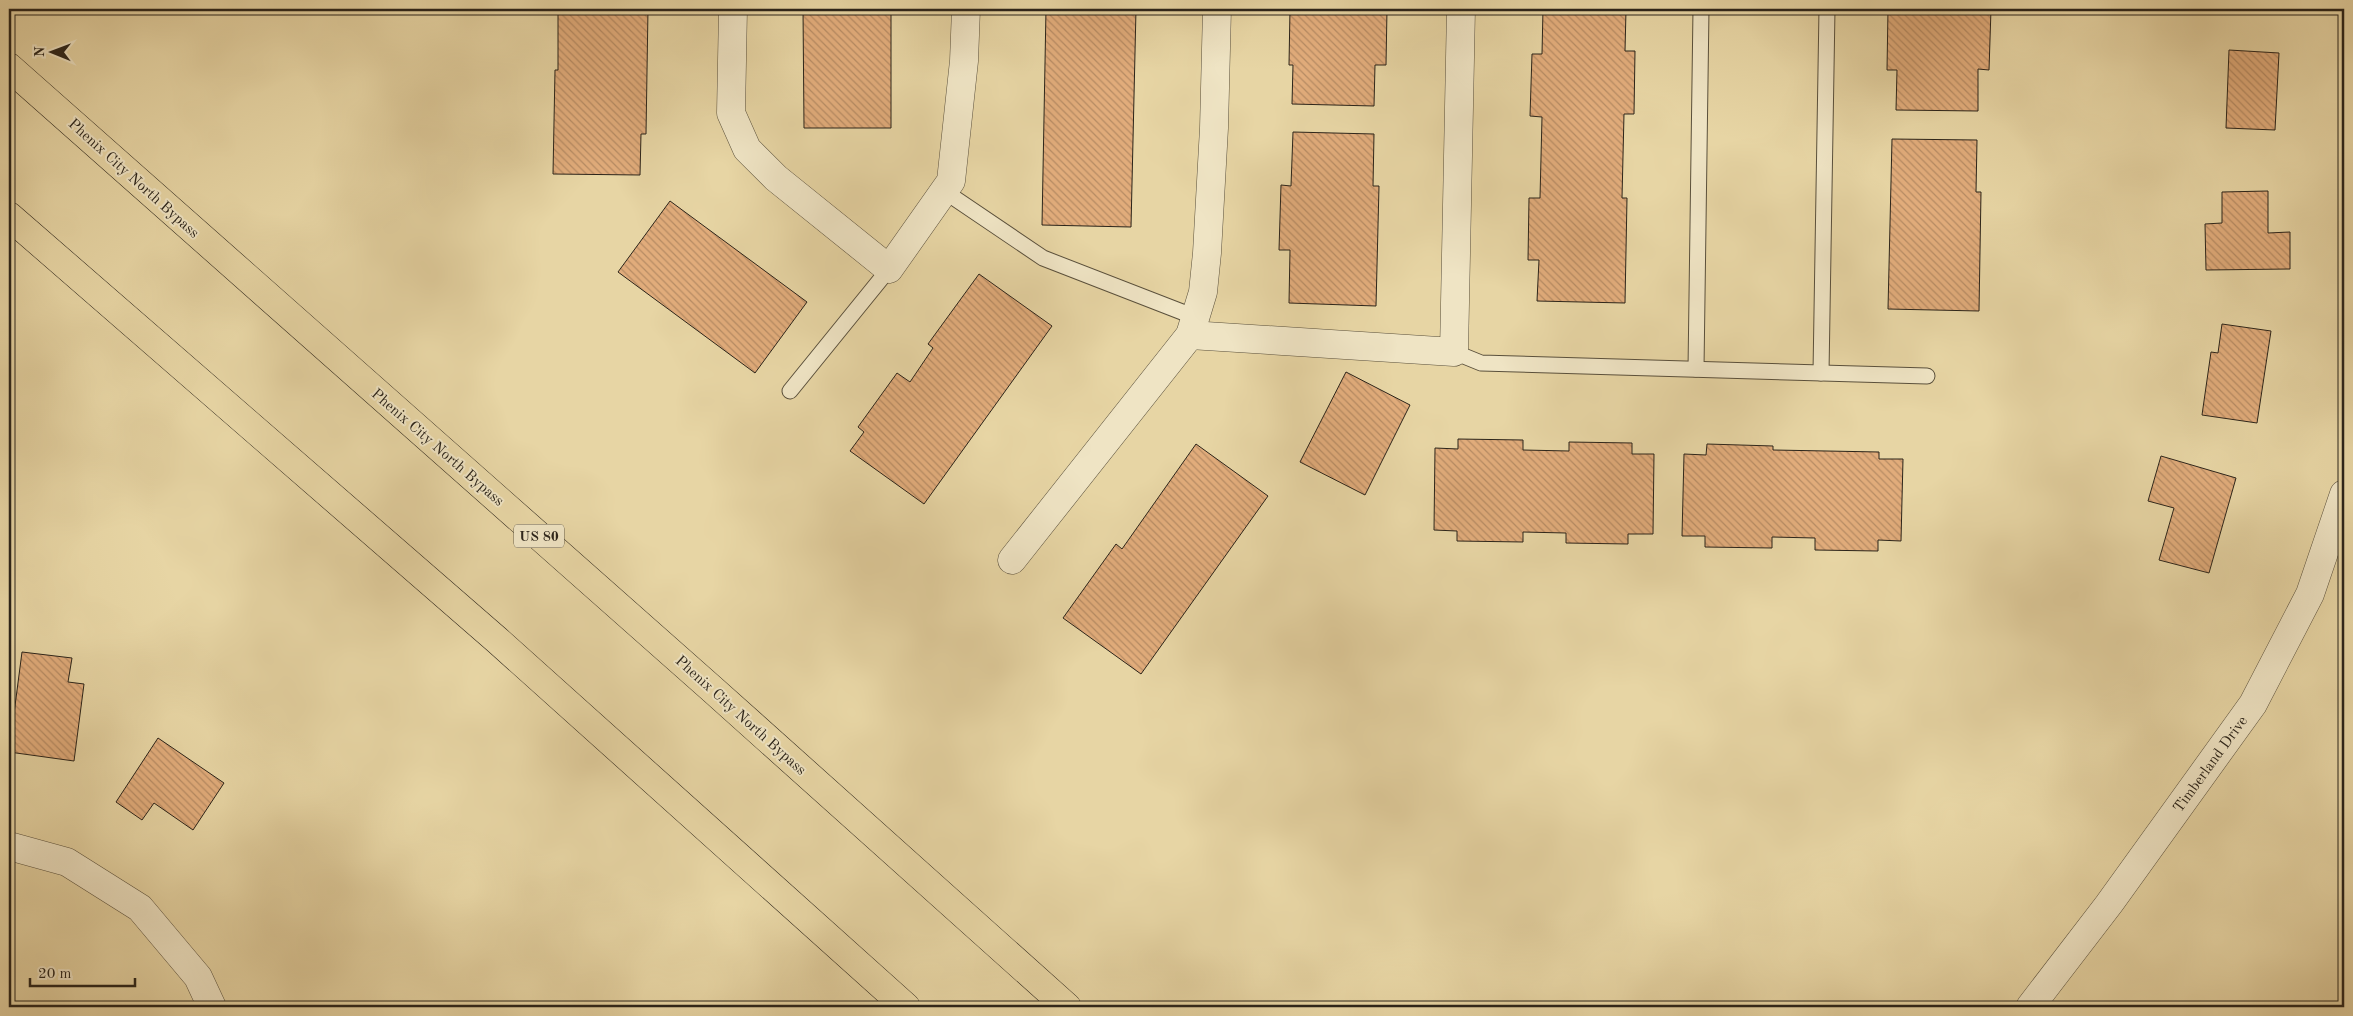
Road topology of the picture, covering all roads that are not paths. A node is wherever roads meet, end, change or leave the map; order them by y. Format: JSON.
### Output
{"nodes":[{"id":1,"x":733,"y":9,"type":"edge"},
{"id":2,"x":966,"y":9,"type":"edge"},
{"id":3,"x":1217,"y":9,"type":"edge"},
{"id":4,"x":1461,"y":9,"type":"edge"},
{"id":5,"x":1701,"y":9,"type":"edge"},
{"id":6,"x":1827,"y":9,"type":"edge"},
{"id":7,"x":9,"y":67,"type":"edge"},
{"id":8,"x":944,"y":191,"type":"junction"},
{"id":9,"x":9,"y":216,"type":"edge"},
{"id":10,"x":889,"y":270,"type":"junction"},
{"id":11,"x":1193,"y":326,"type":"junction"},
{"id":12,"x":1454,"y":352,"type":"junction"},
{"id":13,"x":1696,"y":369,"type":"junction"},
{"id":14,"x":1821,"y":373,"type":"junction"},
{"id":15,"x":1927,"y":376,"type":"dead end"},
{"id":16,"x":790,"y":391,"type":"dead end"},
{"id":17,"x":2344,"y":494,"type":"edge"},
{"id":18,"x":1012,"y":560,"type":"dead end"},
{"id":19,"x":9,"y":846,"type":"edge"},
{"id":20,"x":212,"y":1007,"type":"edge"},
{"id":21,"x":906,"y":1007,"type":"edge"},
{"id":22,"x":1067,"y":1007,"type":"edge"},
{"id":23,"x":2030,"y":1007,"type":"edge"}],
"edges":[{"from":1,"to":10,"type":"street"},
{"from":2,"to":8,"type":"street"},
{"from":3,"to":11,"type":"street"},
{"from":4,"to":12,"type":"street"},
{"from":5,"to":13,"type":"lane"},
{"from":6,"to":14,"type":"lane"},
{"from":7,"to":22,"type":"highway","name":"Phenix City North Bypass","number":"US 80"},
{"from":8,"to":10,"type":"street"},
{"from":8,"to":11,"type":"lane"},
{"from":9,"to":21,"type":"highway"},
{"from":10,"to":16,"type":"lane"},
{"from":11,"to":12,"type":"street"},
{"from":11,"to":18,"type":"street"},
{"from":12,"to":13,"type":"lane"},
{"from":13,"to":14,"type":"lane"},
{"from":14,"to":15,"type":"lane"},
{"from":17,"to":23,"type":"street","name":"Timberland Drive"},
{"from":19,"to":20,"type":"street"}]}
